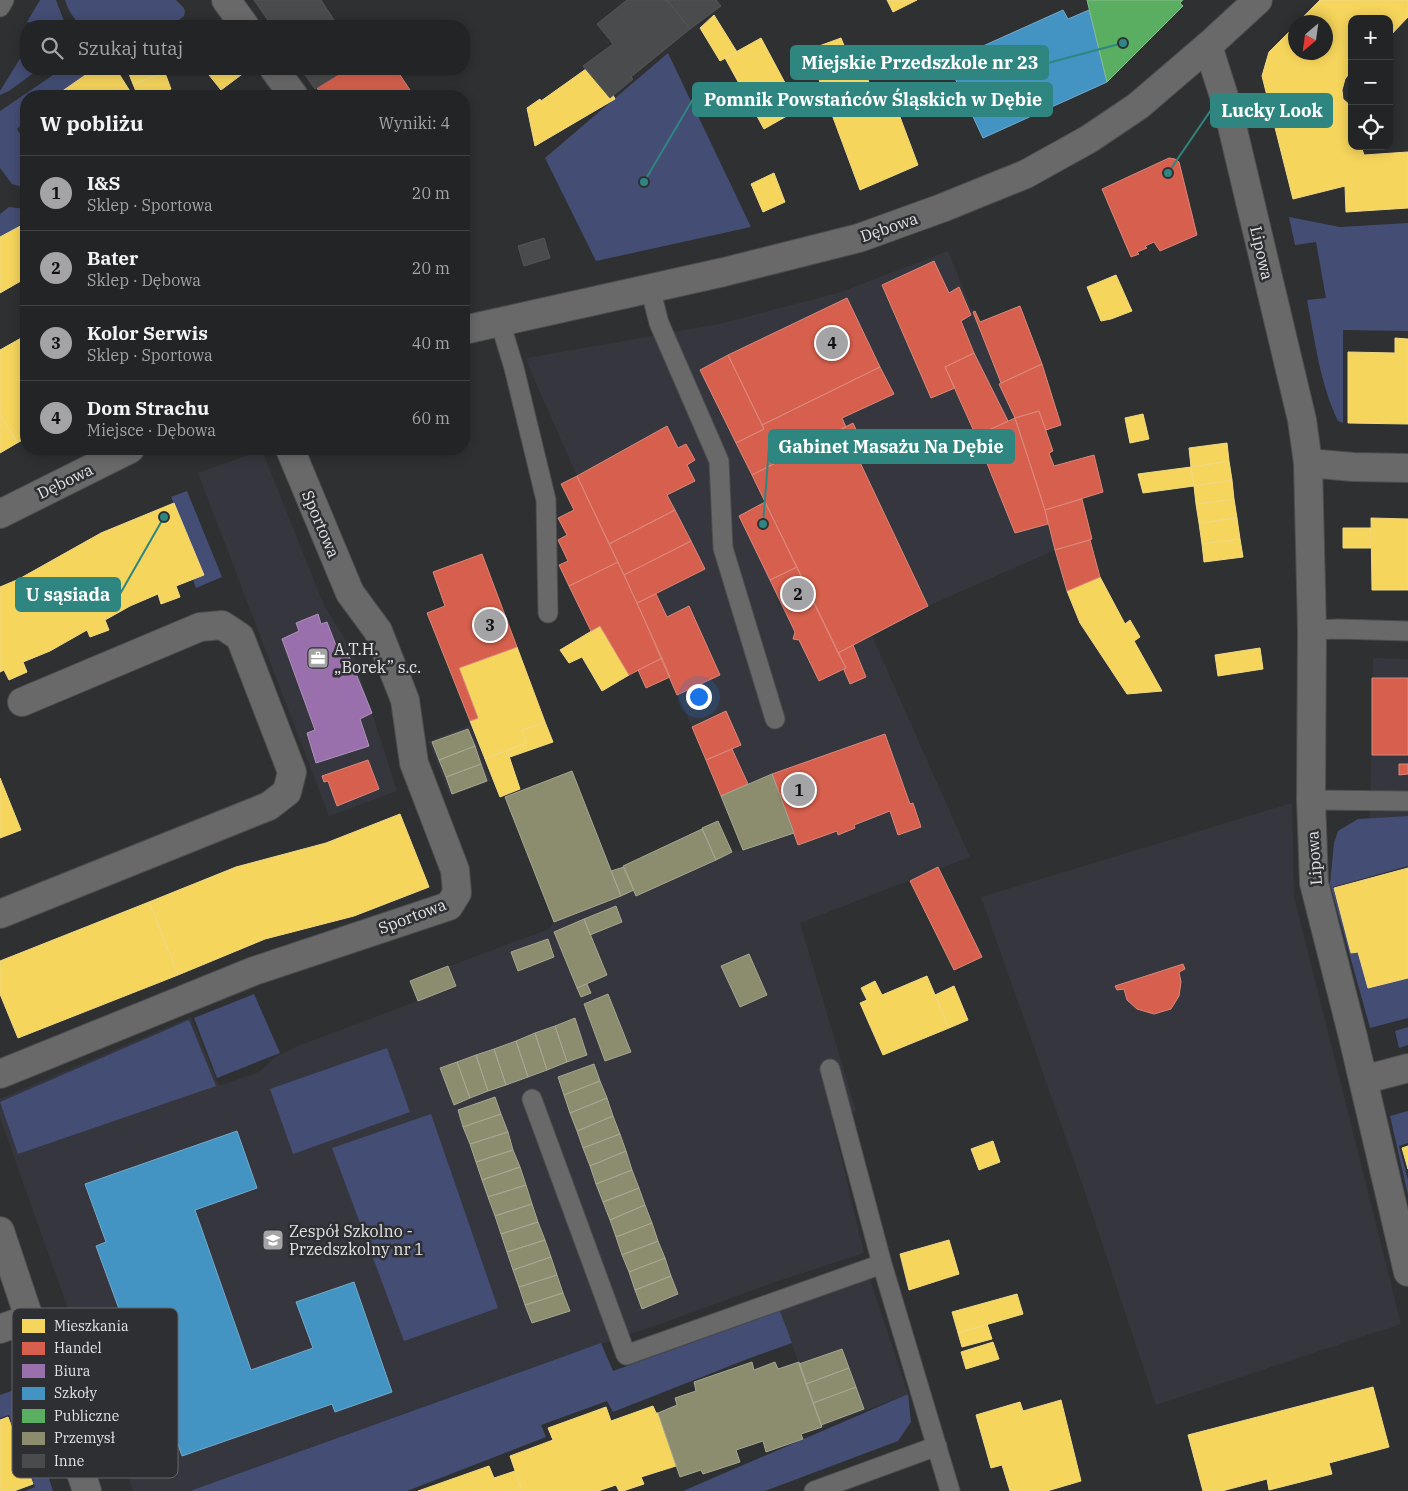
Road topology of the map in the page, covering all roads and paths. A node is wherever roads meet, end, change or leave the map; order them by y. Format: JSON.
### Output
{"nodes":[{"id":1,"x":4,"y":0,"type":"edge"},
{"id":2,"x":226,"y":0,"type":"edge"},
{"id":3,"x":1258,"y":0,"type":"edge"},
{"id":4,"x":0,"y":7,"type":"edge"},
{"id":5,"x":241,"y":20,"type":"edge"},
{"id":6,"x":1208,"y":46,"type":"junction"},
{"id":7,"x":278,"y":75,"type":"edge"},
{"id":8,"x":290,"y":90,"type":"edge"},
{"id":9,"x":650,"y":288,"type":"junction"},
{"id":10,"x":500,"y":322,"type":"junction"},
{"id":11,"x":470,"y":329,"type":"edge"},
{"id":12,"x":118,"y":455,"type":"edge"},
{"id":13,"x":292,"y":455,"type":"edge"},
{"id":14,"x":1308,"y":463,"type":"junction"},
{"id":15,"x":1408,"y":468,"type":"edge"},
{"id":16,"x":0,"y":514,"type":"edge"},
{"id":17,"x":548,"y":612,"type":"dead end"},
{"id":18,"x":1312,"y":630,"type":"junction"},
{"id":19,"x":1408,"y":631,"type":"edge"},
{"id":20,"x":22,"y":702,"type":"dead end"},
{"id":21,"x":775,"y":719,"type":"dead end"},
{"id":22,"x":1311,"y":800,"type":"junction"},
{"id":23,"x":1408,"y":800,"type":"edge"},
{"id":24,"x":0,"y":914,"type":"edge"},
{"id":25,"x":1408,"y":1068,"type":"edge"},
{"id":26,"x":830,"y":1069,"type":"dead end"},
{"id":27,"x":0,"y":1074,"type":"edge"},
{"id":28,"x":1363,"y":1080,"type":"junction"},
{"id":29,"x":532,"y":1099,"type":"dead end"},
{"id":30,"x":0,"y":1231,"type":"edge"},
{"id":31,"x":882,"y":1264,"type":"junction"},
{"id":32,"x":1408,"y":1272,"type":"edge"},
{"id":33,"x":27,"y":1308,"type":"edge"},
{"id":34,"x":12,"y":1325,"type":"edge"},
{"id":35,"x":0,"y":1330,"type":"edge"},
{"id":36,"x":936,"y":1446,"type":"junction"},
{"id":37,"x":83,"y":1478,"type":"edge"},
{"id":38,"x":87,"y":1491,"type":"edge"},
{"id":39,"x":814,"y":1491,"type":"edge"},
{"id":40,"x":950,"y":1491,"type":"edge"}],
"edges":[{"from":1,"to":4,"type":"lane"},
{"from":2,"to":5,"type":"street"},
{"from":3,"to":6,"type":"street","name":"Dębowa"},
{"from":6,"to":9,"type":"street","name":"Dębowa"},
{"from":6,"to":14,"type":"street","name":"Lipowa"},
{"from":7,"to":8,"type":"street"},
{"from":9,"to":10,"type":"street","name":"Dębowa"},
{"from":9,"to":21,"type":"lane"},
{"from":10,"to":11,"type":"street","name":"Dębowa"},
{"from":10,"to":17,"type":"lane"},
{"from":12,"to":16,"type":"street","name":"Dębowa"},
{"from":13,"to":27,"type":"street","name":"Sportowa"},
{"from":14,"to":15,"type":"street"},
{"from":14,"to":18,"type":"street","name":"Lipowa"},
{"from":18,"to":19,"type":"lane"},
{"from":18,"to":22,"type":"street","name":"Lipowa"},
{"from":20,"to":24,"type":"street"},
{"from":22,"to":23,"type":"lane"},
{"from":22,"to":28,"type":"street","name":"Lipowa"},
{"from":25,"to":28,"type":"street"},
{"from":26,"to":31,"type":"lane"},
{"from":28,"to":32,"type":"street","name":"Lipowa"},
{"from":29,"to":31,"type":"lane"},
{"from":30,"to":33,"type":"street"},
{"from":31,"to":36,"type":"lane"},
{"from":34,"to":35,"type":"street"},
{"from":36,"to":39,"type":"lane"},
{"from":36,"to":40,"type":"lane"},
{"from":37,"to":38,"type":"street"}]}
